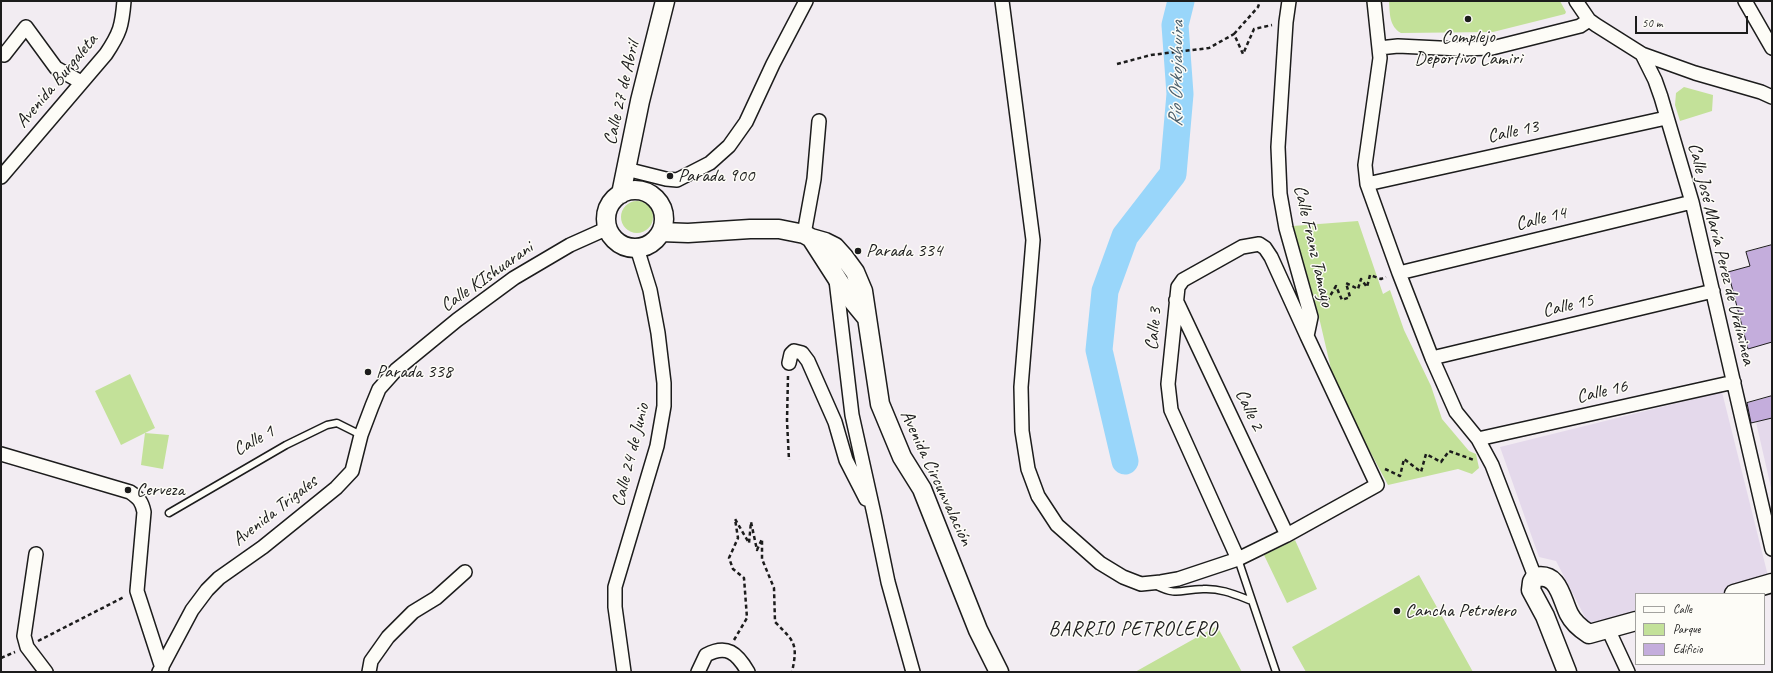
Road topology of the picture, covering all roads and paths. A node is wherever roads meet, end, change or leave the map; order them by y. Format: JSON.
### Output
{"nodes":[{"id":1,"x":124,"y":1,"type":"edge"},
{"id":2,"x":665,"y":1,"type":"edge"},
{"id":3,"x":806,"y":1,"type":"edge"},
{"id":4,"x":1002,"y":1,"type":"edge"},
{"id":5,"x":1260,"y":1,"type":"edge"},
{"id":6,"x":1289,"y":1,"type":"edge"},
{"id":7,"x":1374,"y":1,"type":"edge"},
{"id":8,"x":1576,"y":1,"type":"edge"},
{"id":9,"x":1745,"y":1,"type":"edge"},
{"id":10,"x":1589,"y":20,"type":"junction"},
{"id":11,"x":1286,"y":22,"type":"junction"},
{"id":12,"x":1234,"y":34,"type":"junction"},
{"id":13,"x":1379,"y":48,"type":"junction"},
{"id":14,"x":1772,"y":48,"type":"edge"},
{"id":15,"x":1,"y":53,"type":"edge"},
{"id":16,"x":1642,"y":54,"type":"junction"},
{"id":17,"x":1117,"y":64,"type":"dead end"},
{"id":18,"x":81,"y":82,"type":"junction"},
{"id":19,"x":1772,"y":97,"type":"edge"},
{"id":20,"x":1666,"y":118,"type":"junction"},
{"id":21,"x":819,"y":121,"type":"dead end"},
{"id":22,"x":626,"y":169,"type":"junction"},
{"id":23,"x":1,"y":177,"type":"edge"},
{"id":24,"x":1367,"y":184,"type":"junction"},
{"id":25,"x":621,"y":194,"type":"junction"},
{"id":26,"x":1692,"y":202,"type":"junction"},
{"id":27,"x":608,"y":228,"type":"junction"},
{"id":28,"x":661,"y":232,"type":"junction"},
{"id":29,"x":807,"y":236,"type":"junction"},
{"id":30,"x":637,"y":248,"type":"junction"},
{"id":31,"x":849,"y":264,"type":"junction"},
{"id":32,"x":1399,"y":273,"type":"junction"},
{"id":33,"x":835,"y":277,"type":"junction"},
{"id":34,"x":1713,"y":291,"type":"junction"},
{"id":35,"x":1176,"y":300,"type":"junction"},
{"id":36,"x":1308,"y":302,"type":"junction"},
{"id":37,"x":866,"y":317,"type":"junction"},
{"id":38,"x":1307,"y":336,"type":"junction"},
{"id":39,"x":1432,"y":358,"type":"junction"},
{"id":40,"x":788,"y":363,"type":"joint"},
{"id":41,"x":396,"y":370,"type":"joint"},
{"id":42,"x":1734,"y":382,"type":"junction"},
{"id":43,"x":361,"y":435,"type":"junction"},
{"id":44,"x":1478,"y":439,"type":"junction"},
{"id":45,"x":1,"y":454,"type":"edge"},
{"id":46,"x":789,"y":460,"type":"dead end"},
{"id":47,"x":1492,"y":465,"type":"junction"},
{"id":48,"x":1377,"y":485,"type":"junction"},
{"id":49,"x":169,"y":513,"type":"dead end"},
{"id":50,"x":874,"y":514,"type":"junction"},
{"id":51,"x":1288,"y":535,"type":"junction"},
{"id":52,"x":1772,"y":549,"type":"edge"},
{"id":53,"x":36,"y":554,"type":"dead end"},
{"id":54,"x":1238,"y":559,"type":"junction"},
{"id":55,"x":465,"y":572,"type":"dead end"},
{"id":56,"x":1535,"y":577,"type":"junction"},
{"id":57,"x":1150,"y":583,"type":"junction"},
{"id":58,"x":1772,"y":584,"type":"edge"},
{"id":59,"x":137,"y":590,"type":"junction"},
{"id":60,"x":1738,"y":593,"type":"edge"},
{"id":61,"x":1252,"y":601,"type":"junction"},
{"id":62,"x":1635,"y":622,"type":"edge"},
{"id":63,"x":1608,"y":629,"type":"junction"},
{"id":64,"x":27,"y":647,"type":"junction"},
{"id":65,"x":727,"y":650,"type":"junction"},
{"id":66,"x":161,"y":670,"type":"edge"},
{"id":67,"x":46,"y":672,"type":"edge"},
{"id":68,"x":370,"y":672,"type":"edge"},
{"id":69,"x":624,"y":672,"type":"edge"},
{"id":70,"x":698,"y":672,"type":"edge"},
{"id":71,"x":748,"y":672,"type":"edge"},
{"id":72,"x":792,"y":672,"type":"edge"},
{"id":73,"x":913,"y":672,"type":"edge"},
{"id":74,"x":999,"y":672,"type":"edge"},
{"id":75,"x":1276,"y":672,"type":"edge"},
{"id":76,"x":1566,"y":672,"type":"edge"},
{"id":77,"x":1628,"y":672,"type":"edge"}],
"edges":[{"from":1,"to":18,"type":"street","name":"Avenida Burgaleta"},
{"from":2,"to":22,"type":"main road","name":"Calle 27 de Abril"},
{"from":3,"to":22,"type":"street"},
{"from":4,"to":57,"type":"street"},
{"from":5,"to":12,"type":"path"},
{"from":6,"to":11,"type":"street","name":"Calle Franz Tamayo"},
{"from":7,"to":13,"type":"street"},
{"from":8,"to":10,"type":"street"},
{"from":9,"to":14,"type":"street"},
{"from":10,"to":13,"type":"street"},
{"from":10,"to":16,"type":"street"},
{"from":11,"to":12,"type":"path"},
{"from":11,"to":36,"type":"street","name":"Calle Franz Tamayo"},
{"from":12,"to":17,"type":"path"},
{"from":13,"to":24,"type":"street"},
{"from":15,"to":18,"type":"street"},
{"from":16,"to":19,"type":"street"},
{"from":16,"to":20,"type":"street","name":"Calle José María Perez de Urdininea"},
{"from":18,"to":23,"type":"street","name":"Avenida Burgaleta"},
{"from":20,"to":24,"type":"street","name":"Calle 13"},
{"from":20,"to":26,"type":"street","name":"Calle José María Perez de Urdininea"},
{"from":21,"to":29,"type":"street"},
{"from":22,"to":25,"type":"main road","name":"Calle 27 de Abril"},
{"from":24,"to":32,"type":"street"},
{"from":25,"to":27,"type":"main road"},
{"from":25,"to":28,"type":"main road"},
{"from":26,"to":32,"type":"street","name":"Calle 14"},
{"from":26,"to":34,"type":"street","name":"Calle José María Perez de Urdininea"},
{"from":27,"to":30,"type":"main road"},
{"from":27,"to":41,"type":"street","name":"Calle KIshuarani"},
{"from":28,"to":29,"type":"main road","name":"Avenida Circunvalación"},
{"from":28,"to":30,"type":"main road"},
{"from":29,"to":31,"type":"main road","name":"Avenida Circunvalación"},
{"from":29,"to":33,"type":"main road","name":"Avenida Circunvalación"},
{"from":30,"to":69,"type":"street","name":"Calle 24 de Junio"},
{"from":31,"to":33,"type":"street"},
{"from":31,"to":37,"type":"main road","name":"Avenida Circunvalación"},
{"from":32,"to":36,"type":"path"},
{"from":32,"to":39,"type":"street"},
{"from":33,"to":37,"type":"main road","name":"Avenida Circunvalación"},
{"from":33,"to":50,"type":"street"},
{"from":34,"to":39,"type":"street","name":"Calle 15"},
{"from":34,"to":42,"type":"street","name":"Calle José María Perez de Urdininea"},
{"from":35,"to":38,"type":"street","name":"Calle 3"},
{"from":35,"to":51,"type":"street","name":"Calle 2"},
{"from":35,"to":54,"type":"street","name":"Calle 3"},
{"from":36,"to":38,"type":"street","name":"Calle Franz Tamayo"},
{"from":37,"to":74,"type":"main road","name":"Avenida Circunvalación"},
{"from":38,"to":48,"type":"street"},
{"from":39,"to":44,"type":"street"},
{"from":40,"to":46,"type":"path"},
{"from":40,"to":50,"type":"street"},
{"from":41,"to":43,"type":"street","name":"Avenida Trigales"},
{"from":42,"to":44,"type":"street","name":"Calle 16"},
{"from":42,"to":52,"type":"street","name":"Calle José María Perez de Urdininea"},
{"from":43,"to":49,"type":"lane","name":"Calle 1"},
{"from":43,"to":66,"type":"street","name":"Avenida Trigales"},
{"from":44,"to":47,"type":"street"},
{"from":45,"to":59,"type":"street"},
{"from":47,"to":48,"type":"path"},
{"from":47,"to":56,"type":"street"},
{"from":48,"to":51,"type":"street"},
{"from":50,"to":73,"type":"street"},
{"from":51,"to":54,"type":"street"},
{"from":53,"to":64,"type":"street"},
{"from":54,"to":57,"type":"street"},
{"from":54,"to":61,"type":"lane"},
{"from":55,"to":68,"type":"street"},
{"from":56,"to":63,"type":"main road"},
{"from":56,"to":76,"type":"main road"},
{"from":57,"to":61,"type":"lane"},
{"from":58,"to":60,"type":"main road"},
{"from":59,"to":64,"type":"path"},
{"from":59,"to":66,"type":"street"},
{"from":61,"to":75,"type":"lane"},
{"from":62,"to":63,"type":"main road"},
{"from":63,"to":77,"type":"street"},
{"from":64,"to":67,"type":"street"},
{"from":65,"to":70,"type":"street"},
{"from":65,"to":71,"type":"street"},
{"from":65,"to":72,"type":"path"}]}
